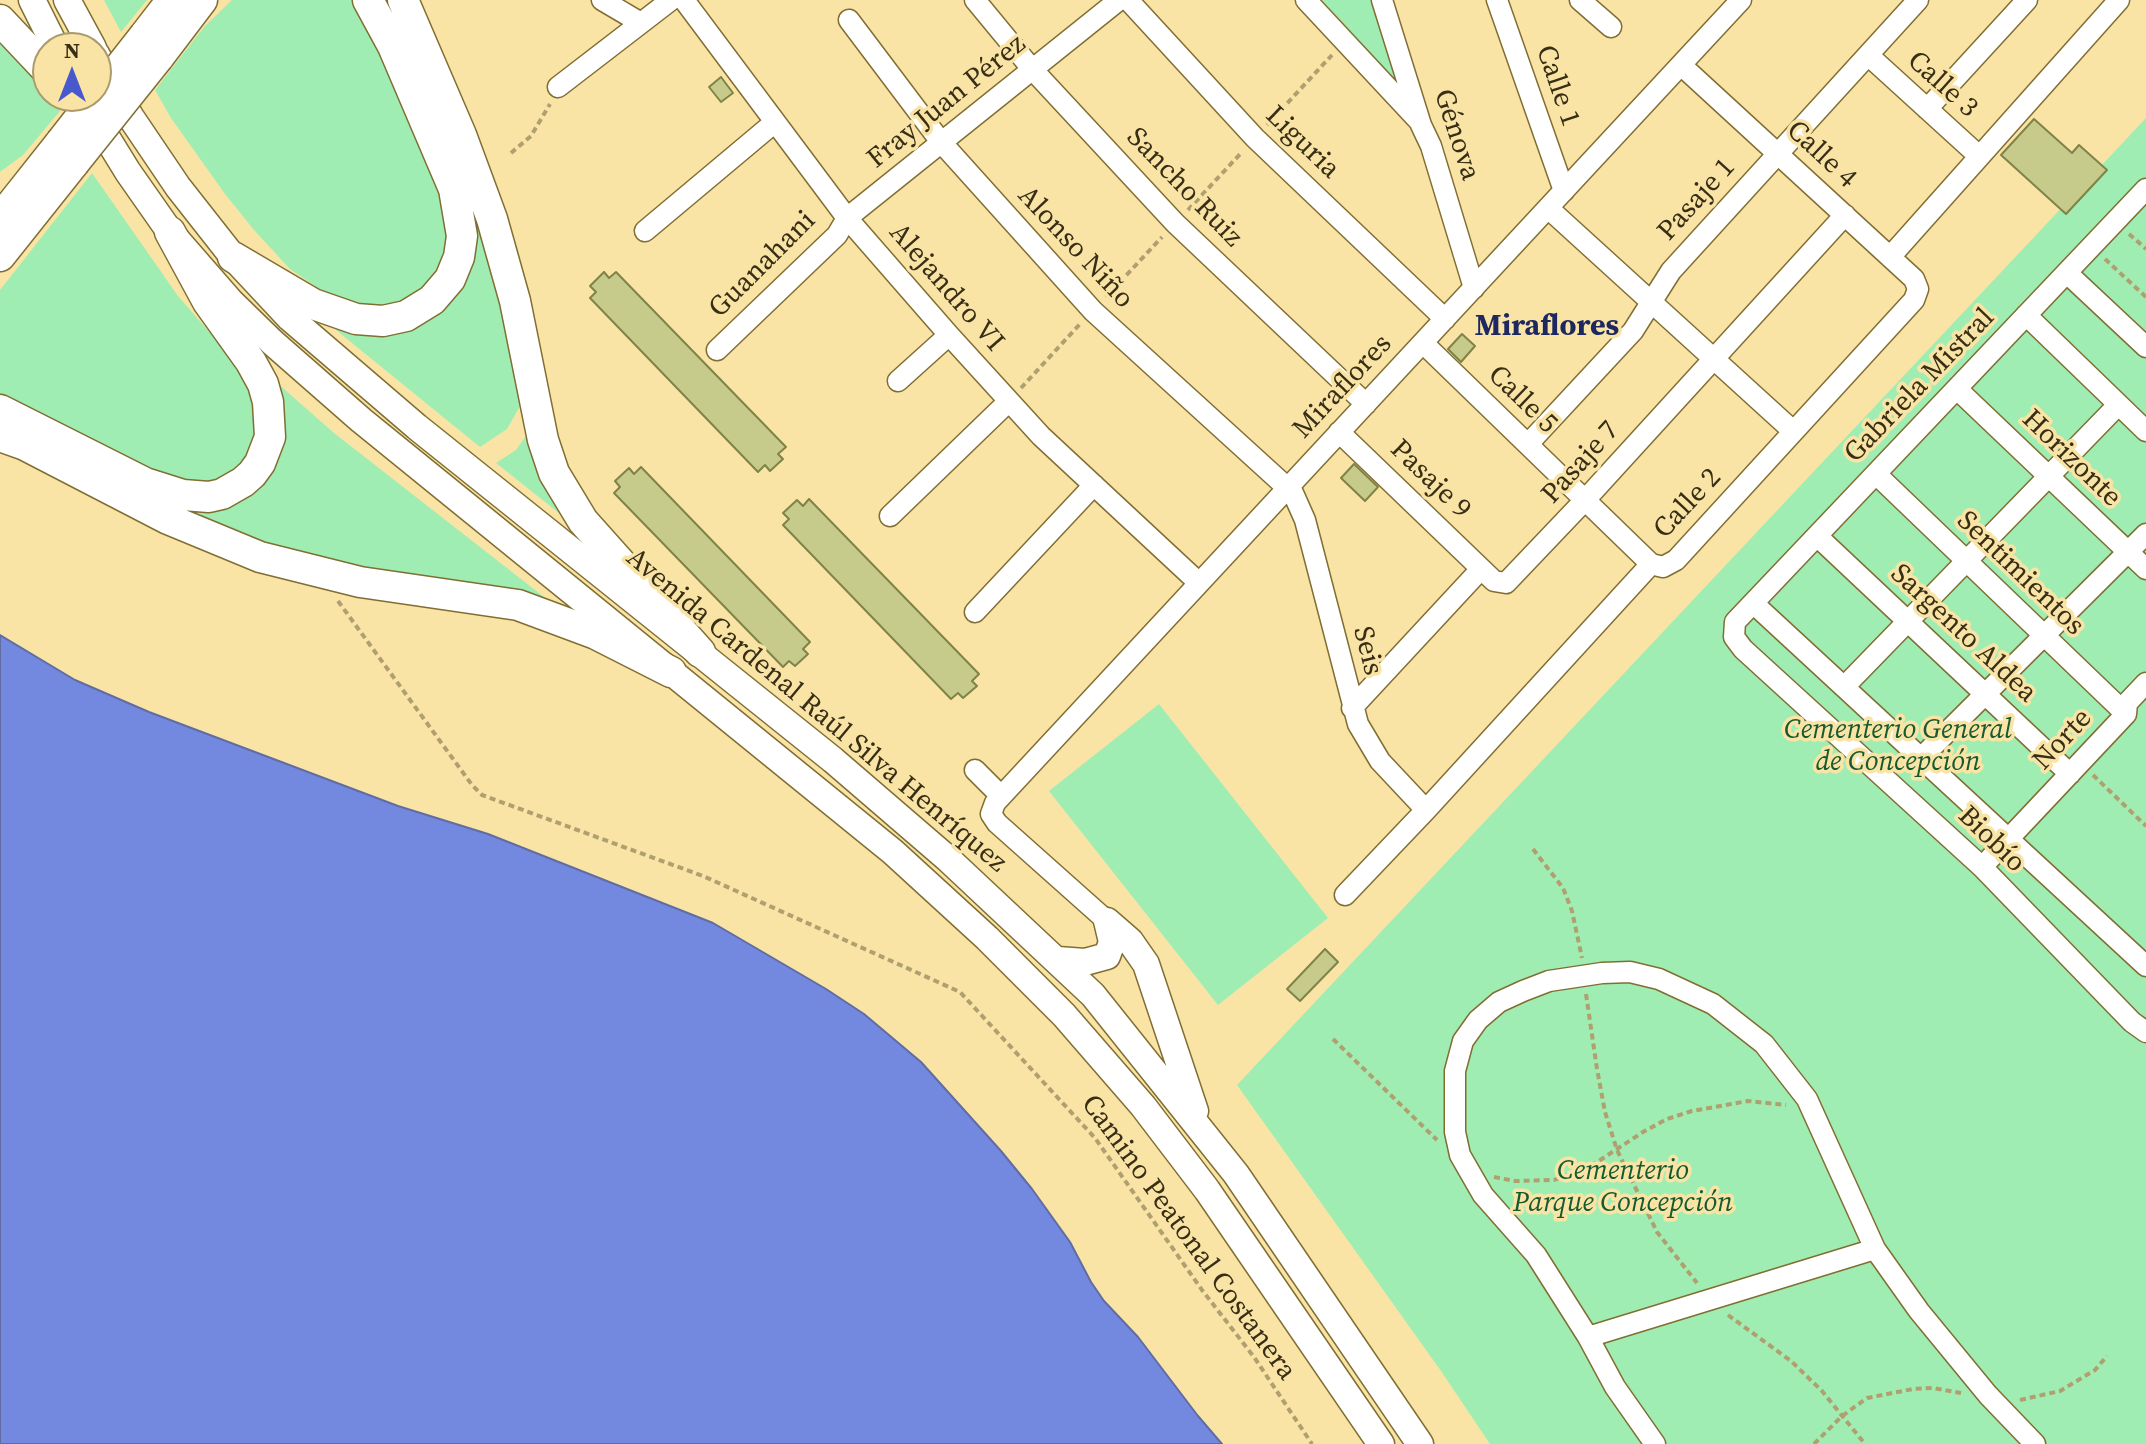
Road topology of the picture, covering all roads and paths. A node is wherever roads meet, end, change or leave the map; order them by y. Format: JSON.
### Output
{"nodes":[{"id":1,"x":32,"y":0,"type":"edge"},
{"id":2,"x":67,"y":0,"type":"edge"},
{"id":3,"x":172,"y":0,"type":"edge"},
{"id":4,"x":202,"y":0,"type":"edge"},
{"id":5,"x":213,"y":0,"type":"edge"},
{"id":6,"x":368,"y":0,"type":"edge"},
{"id":7,"x":403,"y":0,"type":"edge"},
{"id":8,"x":602,"y":0,"type":"edge"},
{"id":9,"x":671,"y":0,"type":"edge"},
{"id":10,"x":684,"y":0,"type":"edge"},
{"id":11,"x":975,"y":0,"type":"edge"},
{"id":12,"x":1119,"y":0,"type":"edge"},
{"id":13,"x":1128,"y":0,"type":"edge"},
{"id":14,"x":1306,"y":0,"type":"edge"},
{"id":15,"x":1382,"y":0,"type":"edge"},
{"id":16,"x":1497,"y":0,"type":"edge"},
{"id":17,"x":1580,"y":0,"type":"edge"},
{"id":18,"x":1741,"y":0,"type":"edge"},
{"id":19,"x":1918,"y":0,"type":"edge"},
{"id":20,"x":2027,"y":0,"type":"edge"},
{"id":21,"x":2119,"y":0,"type":"edge"},
{"id":22,"x":0,"y":20,"type":"edge"},
{"id":23,"x":849,"y":20,"type":"dead end"},
{"id":24,"x":641,"y":23,"type":"junction"},
{"id":25,"x":1611,"y":27,"type":"dead end"},
{"id":26,"x":48,"y":32,"type":"edge"},
{"id":27,"x":84,"y":32,"type":"edge"},
{"id":28,"x":160,"y":42,"type":"junction"},
{"id":29,"x":32,"y":54,"type":"edge"},
{"id":30,"x":1868,"y":55,"type":"junction"},
{"id":31,"x":1681,"y":65,"type":"junction"},
{"id":32,"x":1032,"y":69,"type":"junction"},
{"id":33,"x":112,"y":85,"type":"edge"},
{"id":34,"x":558,"y":87,"type":"joint"},
{"id":35,"x":1927,"y":109,"type":"junction"},
{"id":36,"x":88,"y":112,"type":"edge"},
{"id":37,"x":775,"y":122,"type":"junction"},
{"id":38,"x":1421,"y":125,"type":"junction"},
{"id":39,"x":941,"y":142,"type":"junction"},
{"id":40,"x":511,"y":153,"type":"dead end"},
{"id":41,"x":1777,"y":153,"type":"junction"},
{"id":42,"x":60,"y":156,"type":"junction"},
{"id":43,"x":1979,"y":156,"type":"junction"},
{"id":44,"x":0,"y":189,"type":"edge"},
{"id":45,"x":2146,"y":189,"type":"edge"},
{"id":46,"x":1564,"y":191,"type":"junction"},
{"id":47,"x":1548,"y":208,"type":"junction"},
{"id":48,"x":1845,"y":215,"type":"junction"},
{"id":49,"x":847,"y":218,"type":"junction"},
{"id":50,"x":0,"y":219,"type":"edge"},
{"id":51,"x":645,"y":231,"type":"dead end"},
{"id":52,"x":170,"y":232,"type":"junction"},
{"id":53,"x":2092,"y":246,"type":"junction"},
{"id":54,"x":0,"y":256,"type":"edge"},
{"id":55,"x":233,"y":257,"type":"junction"},
{"id":56,"x":1890,"y":257,"type":"junction"},
{"id":57,"x":2067,"y":273,"type":"junction"},
{"id":58,"x":1474,"y":288,"type":"junction"},
{"id":59,"x":1918,"y":289,"type":"joint"},
{"id":60,"x":2146,"y":297,"type":"edge"},
{"id":61,"x":1652,"y":302,"type":"junction"},
{"id":62,"x":2026,"y":315,"type":"junction"},
{"id":63,"x":1445,"y":319,"type":"junction"},
{"id":64,"x":949,"y":335,"type":"junction"},
{"id":65,"x":1423,"y":343,"type":"junction"},
{"id":66,"x":2146,"y":347,"type":"edge"},
{"id":67,"x":717,"y":350,"type":"dead end"},
{"id":68,"x":1713,"y":359,"type":"junction"},
{"id":69,"x":898,"y":381,"type":"dead end"},
{"id":70,"x":1957,"y":389,"type":"junction"},
{"id":71,"x":1008,"y":402,"type":"junction"},
{"id":72,"x":1366,"y":404,"type":"junction"},
{"id":73,"x":2118,"y":405,"type":"junction"},
{"id":74,"x":0,"y":410,"type":"edge"},
{"id":75,"x":1793,"y":431,"type":"junction"},
{"id":76,"x":2146,"y":431,"type":"edge"},
{"id":77,"x":1339,"y":432,"type":"junction"},
{"id":78,"x":0,"y":436,"type":"edge"},
{"id":79,"x":1528,"y":444,"type":"junction"},
{"id":80,"x":1876,"y":474,"type":"junction"},
{"id":81,"x":2048,"y":475,"type":"junction"},
{"id":82,"x":1094,"y":485,"type":"junction"},
{"id":83,"x":1288,"y":487,"type":"junction"},
{"id":84,"x":1585,"y":500,"type":"junction"},
{"id":85,"x":890,"y":516,"type":"dead end"},
{"id":86,"x":2146,"y":534,"type":"edge"},
{"id":87,"x":1817,"y":536,"type":"junction"},
{"id":88,"x":2128,"y":552,"type":"junction"},
{"id":89,"x":1965,"y":562,"type":"junction"},
{"id":90,"x":1651,"y":564,"type":"junction"},
{"id":91,"x":1481,"y":569,"type":"junction"},
{"id":92,"x":2146,"y":569,"type":"edge"},
{"id":93,"x":1199,"y":583,"type":"junction"},
{"id":94,"x":329,"y":597,"type":"dead end"},
{"id":95,"x":1753,"y":603,"type":"junction"},
{"id":96,"x":975,"y":612,"type":"dead end"},
{"id":97,"x":1909,"y":621,"type":"junction"},
{"id":98,"x":1735,"y":622,"type":"joint"},
{"id":99,"x":2045,"y":637,"type":"junction"},
{"id":100,"x":700,"y":652,"type":"junction"},
{"id":101,"x":671,"y":672,"type":"junction"},
{"id":102,"x":2146,"y":683,"type":"edge"},
{"id":103,"x":1844,"y":687,"type":"junction"},
{"id":104,"x":1987,"y":695,"type":"junction"},
{"id":105,"x":1352,"y":708,"type":"junction"},
{"id":106,"x":2126,"y":714,"type":"junction"},
{"id":107,"x":1922,"y":757,"type":"junction"},
{"id":108,"x":2075,"y":768,"type":"junction"},
{"id":109,"x":975,"y":770,"type":"dead end"},
{"id":110,"x":1001,"y":796,"type":"junction"},
{"id":111,"x":1426,"y":810,"type":"junction"},
{"id":112,"x":2146,"y":826,"type":"edge"},
{"id":113,"x":2010,"y":838,"type":"junction"},
{"id":114,"x":1533,"y":849,"type":"dead end"},
{"id":115,"x":1982,"y":867,"type":"junction"},
{"id":116,"x":1345,"y":895,"type":"dead end"},
{"id":117,"x":1107,"y":921,"type":"junction"},
{"id":118,"x":1058,"y":960,"type":"junction"},
{"id":119,"x":2146,"y":966,"type":"edge"},
{"id":120,"x":1584,"y":975,"type":"junction"},
{"id":121,"x":2146,"y":1032,"type":"edge"},
{"id":122,"x":1333,"y":1039,"type":"dead end"},
{"id":123,"x":1817,"y":1116,"type":"junction"},
{"id":124,"x":1201,"y":1130,"type":"junction"},
{"id":125,"x":1617,"y":1150,"type":"junction"},
{"id":126,"x":1465,"y":1165,"type":"junction"},
{"id":127,"x":1875,"y":1249,"type":"junction"},
{"id":128,"x":1711,"y":1300,"type":"junction"},
{"id":129,"x":1588,"y":1337,"type":"junction"},
{"id":130,"x":2107,"y":1356,"type":"dead end"},
{"id":131,"x":1995,"y":1402,"type":"junction"},
{"id":132,"x":1842,"y":1416,"type":"junction"},
{"id":133,"x":1312,"y":1444,"type":"edge"},
{"id":134,"x":1381,"y":1444,"type":"edge"},
{"id":135,"x":1420,"y":1444,"type":"edge"},
{"id":136,"x":1655,"y":1444,"type":"edge"},
{"id":137,"x":1814,"y":1444,"type":"edge"},
{"id":138,"x":1865,"y":1444,"type":"edge"},
{"id":139,"x":2035,"y":1444,"type":"edge"}],
"edges":[{"from":1,"to":26,"type":"main road"},
{"from":2,"to":27,"type":"main road"},
{"from":3,"to":28,"type":"highway"},
{"from":4,"to":28,"type":"highway"},
{"from":5,"to":28,"type":"highway"},
{"from":6,"to":55,"type":"highway"},
{"from":7,"to":100,"type":"highway"},
{"from":8,"to":24,"type":"street"},
{"from":9,"to":24,"type":"street"},
{"from":10,"to":37,"type":"street","name":"Alejandro VI"},
{"from":11,"to":32,"type":"street","name":"Sancho Ruiz"},
{"from":12,"to":32,"type":"street","name":"Fray Juan Pérez"},
{"from":13,"to":63,"type":"street","name":"Liguria"},
{"from":14,"to":38,"type":"street"},
{"from":15,"to":38,"type":"street","name":"Génova"},
{"from":16,"to":46,"type":"street","name":"Calle 1"},
{"from":17,"to":25,"type":"street"},
{"from":18,"to":31,"type":"street","name":"Miraflores"},
{"from":19,"to":30,"type":"street","name":"Pasaje 1"},
{"from":20,"to":35,"type":"street"},
{"from":21,"to":43,"type":"street"},
{"from":22,"to":29,"type":"highway"},
{"from":23,"to":39,"type":"street","name":"Alonso Niño"},
{"from":24,"to":34,"type":"street"},
{"from":28,"to":42,"type":"highway","bridge":true},
{"from":30,"to":35,"type":"street","name":"Calle 3"},
{"from":30,"to":41,"type":"street","name":"Pasaje 1"},
{"from":31,"to":41,"type":"street","name":"Calle 4"},
{"from":31,"to":46,"type":"street","name":"Miraflores"},
{"from":32,"to":39,"type":"street","name":"Fray Juan Pérez"},
{"from":32,"to":72,"type":"street","name":"Sancho Ruiz"},
{"from":33,"to":55,"type":"main road","name":"Avenida Cardenal Raúl Silva Henríquez"},
{"from":34,"to":40,"type":"path"},
{"from":35,"to":43,"type":"street","name":"Calle 3"},
{"from":36,"to":52,"type":"main road","name":"Avenida Cardenal Raúl Silva Henríquez"},
{"from":37,"to":49,"type":"street","name":"Alejandro VI"},
{"from":37,"to":51,"type":"street"},
{"from":38,"to":58,"type":"street","name":"Génova"},
{"from":39,"to":49,"type":"street","name":"Fray Juan Pérez"},
{"from":39,"to":83,"type":"street","name":"Alonso Niño"},
{"from":41,"to":48,"type":"street","name":"Calle 4"},
{"from":41,"to":61,"type":"street","name":"Pasaje 1"},
{"from":42,"to":44,"type":"highway"},
{"from":42,"to":50,"type":"highway"},
{"from":42,"to":54,"type":"highway"},
{"from":43,"to":56,"type":"street"},
{"from":45,"to":53,"type":"street","name":"Gabriela Mistral"},
{"from":46,"to":47,"type":"street","name":"Miraflores"},
{"from":47,"to":58,"type":"street","name":"Miraflores"},
{"from":47,"to":61,"type":"street"},
{"from":48,"to":56,"type":"street","name":"Calle 4"},
{"from":48,"to":68,"type":"street","name":"Pasaje 7"},
{"from":49,"to":64,"type":"street","name":"Alejandro VI"},
{"from":49,"to":67,"type":"street","name":"Guanahani"},
{"from":52,"to":74,"type":"highway"},
{"from":52,"to":101,"type":"main road","name":"Avenida Cardenal Raúl Silva Henríquez"},
{"from":53,"to":57,"type":"street","name":"Gabriela Mistral"},
{"from":53,"to":60,"type":"path"},
{"from":55,"to":100,"type":"main road","name":"Avenida Cardenal Raúl Silva Henríquez"},
{"from":56,"to":59,"type":"street","name":"Calle 4"},
{"from":57,"to":62,"type":"street","name":"Gabriela Mistral"},
{"from":57,"to":66,"type":"street"},
{"from":58,"to":63,"type":"street","name":"Miraflores"},
{"from":59,"to":75,"type":"street","name":"Calle 2"},
{"from":61,"to":68,"type":"street"},
{"from":61,"to":79,"type":"street","name":"Pasaje 1"},
{"from":62,"to":70,"type":"street","name":"Gabriela Mistral"},
{"from":62,"to":73,"type":"street"},
{"from":63,"to":65,"type":"street","name":"Miraflores"},
{"from":64,"to":69,"type":"street"},
{"from":64,"to":71,"type":"street","name":"Alejandro VI"},
{"from":65,"to":72,"type":"street","name":"Miraflores"},
{"from":65,"to":79,"type":"street","name":"Calle 5"},
{"from":68,"to":75,"type":"street"},
{"from":68,"to":84,"type":"street","name":"Pasaje 7"},
{"from":70,"to":80,"type":"street","name":"Gabriela Mistral"},
{"from":70,"to":81,"type":"street","name":"Horizonte"},
{"from":71,"to":82,"type":"street","name":"Alejandro VI"},
{"from":71,"to":85,"type":"street"},
{"from":72,"to":77,"type":"street","name":"Miraflores"},
{"from":73,"to":76,"type":"street"},
{"from":73,"to":81,"type":"street"},
{"from":75,"to":90,"type":"street","name":"Calle 2"},
{"from":77,"to":83,"type":"street","name":"Miraflores"},
{"from":77,"to":91,"type":"street","name":"Pasaje 9"},
{"from":78,"to":101,"type":"highway"},
{"from":79,"to":84,"type":"street","name":"Calle 5"},
{"from":80,"to":87,"type":"street","name":"Gabriela Mistral"},
{"from":80,"to":89,"type":"street","name":"Sentimientos"},
{"from":81,"to":88,"type":"street","name":"Horizonte"},
{"from":81,"to":89,"type":"street"},
{"from":82,"to":93,"type":"street","name":"Alejandro VI"},
{"from":82,"to":96,"type":"street"},
{"from":83,"to":93,"type":"street","name":"Miraflores"},
{"from":83,"to":105,"type":"street","name":"Seis"},
{"from":84,"to":90,"type":"street","name":"Calle 5"},
{"from":84,"to":91,"type":"street","name":"Pasaje 7"},
{"from":86,"to":88,"type":"street"},
{"from":87,"to":95,"type":"street","name":"Gabriela Mistral"},
{"from":87,"to":97,"type":"street","name":"Sargento Aldea"},
{"from":88,"to":92,"type":"street","name":"Horizonte"},
{"from":88,"to":99,"type":"street"},
{"from":89,"to":97,"type":"street"},
{"from":89,"to":99,"type":"street","name":"Sentimientos"},
{"from":90,"to":111,"type":"street","name":"Calle 2"},
{"from":91,"to":105,"type":"street"},
{"from":93,"to":110,"type":"street","name":"Miraflores"},
{"from":94,"to":133,"type":"path","name":"Camino Peatonal Costanera"},
{"from":95,"to":98,"type":"street","name":"Gabriela Mistral"},
{"from":95,"to":103,"type":"street","name":"Biobío"},
{"from":97,"to":103,"type":"street"},
{"from":97,"to":104,"type":"street","name":"Sargento Aldea"},
{"from":98,"to":115,"type":"street","name":"Biobío"},
{"from":99,"to":104,"type":"street"},
{"from":99,"to":106,"type":"street","name":"Sentimientos"},
{"from":100,"to":118,"type":"main road","name":"Avenida Cardenal Raúl Silva Henríquez"},
{"from":101,"to":134,"type":"main road","name":"Avenida Cardenal Raúl Silva Henríquez"},
{"from":102,"to":106,"type":"street","name":"Norte"},
{"from":103,"to":107,"type":"street","name":"Biobío"},
{"from":104,"to":107,"type":"street"},
{"from":104,"to":108,"type":"street","name":"Sargento Aldea"},
{"from":105,"to":111,"type":"street","name":"Seis"},
{"from":106,"to":108,"type":"street","name":"Norte"},
{"from":107,"to":113,"type":"street","name":"Biobío"},
{"from":108,"to":112,"type":"path"},
{"from":108,"to":113,"type":"street","name":"Norte"},
{"from":109,"to":110,"type":"street"},
{"from":110,"to":117,"type":"street","name":"Miraflores"},
{"from":111,"to":116,"type":"street","name":"Calle 2"},
{"from":113,"to":115,"type":"street","name":"Norte"},
{"from":113,"to":119,"type":"street","name":"Biobío"},
{"from":114,"to":120,"type":"path"},
{"from":115,"to":121,"type":"street","name":"Biobío"},
{"from":117,"to":118,"type":"main road"},
{"from":117,"to":124,"type":"main road"},
{"from":118,"to":124,"type":"main road","name":"Avenida Cardenal Raúl Silva Henríquez"},
{"from":120,"to":123,"type":"street"},
{"from":120,"to":125,"type":"path"},
{"from":120,"to":126,"type":"street"},
{"from":122,"to":126,"type":"path"},
{"from":123,"to":125,"type":"path"},
{"from":123,"to":127,"type":"street"},
{"from":124,"to":135,"type":"main road","name":"Avenida Cardenal Raúl Silva Henríquez"},
{"from":125,"to":126,"type":"path"},
{"from":125,"to":128,"type":"path"},
{"from":126,"to":129,"type":"street"},
{"from":127,"to":128,"type":"street"},
{"from":127,"to":131,"type":"street"},
{"from":128,"to":129,"type":"street"},
{"from":128,"to":132,"type":"path"},
{"from":129,"to":136,"type":"street"},
{"from":130,"to":131,"type":"path"},
{"from":131,"to":132,"type":"path"},
{"from":131,"to":139,"type":"street"},
{"from":132,"to":137,"type":"path"},
{"from":132,"to":138,"type":"path"}]}
